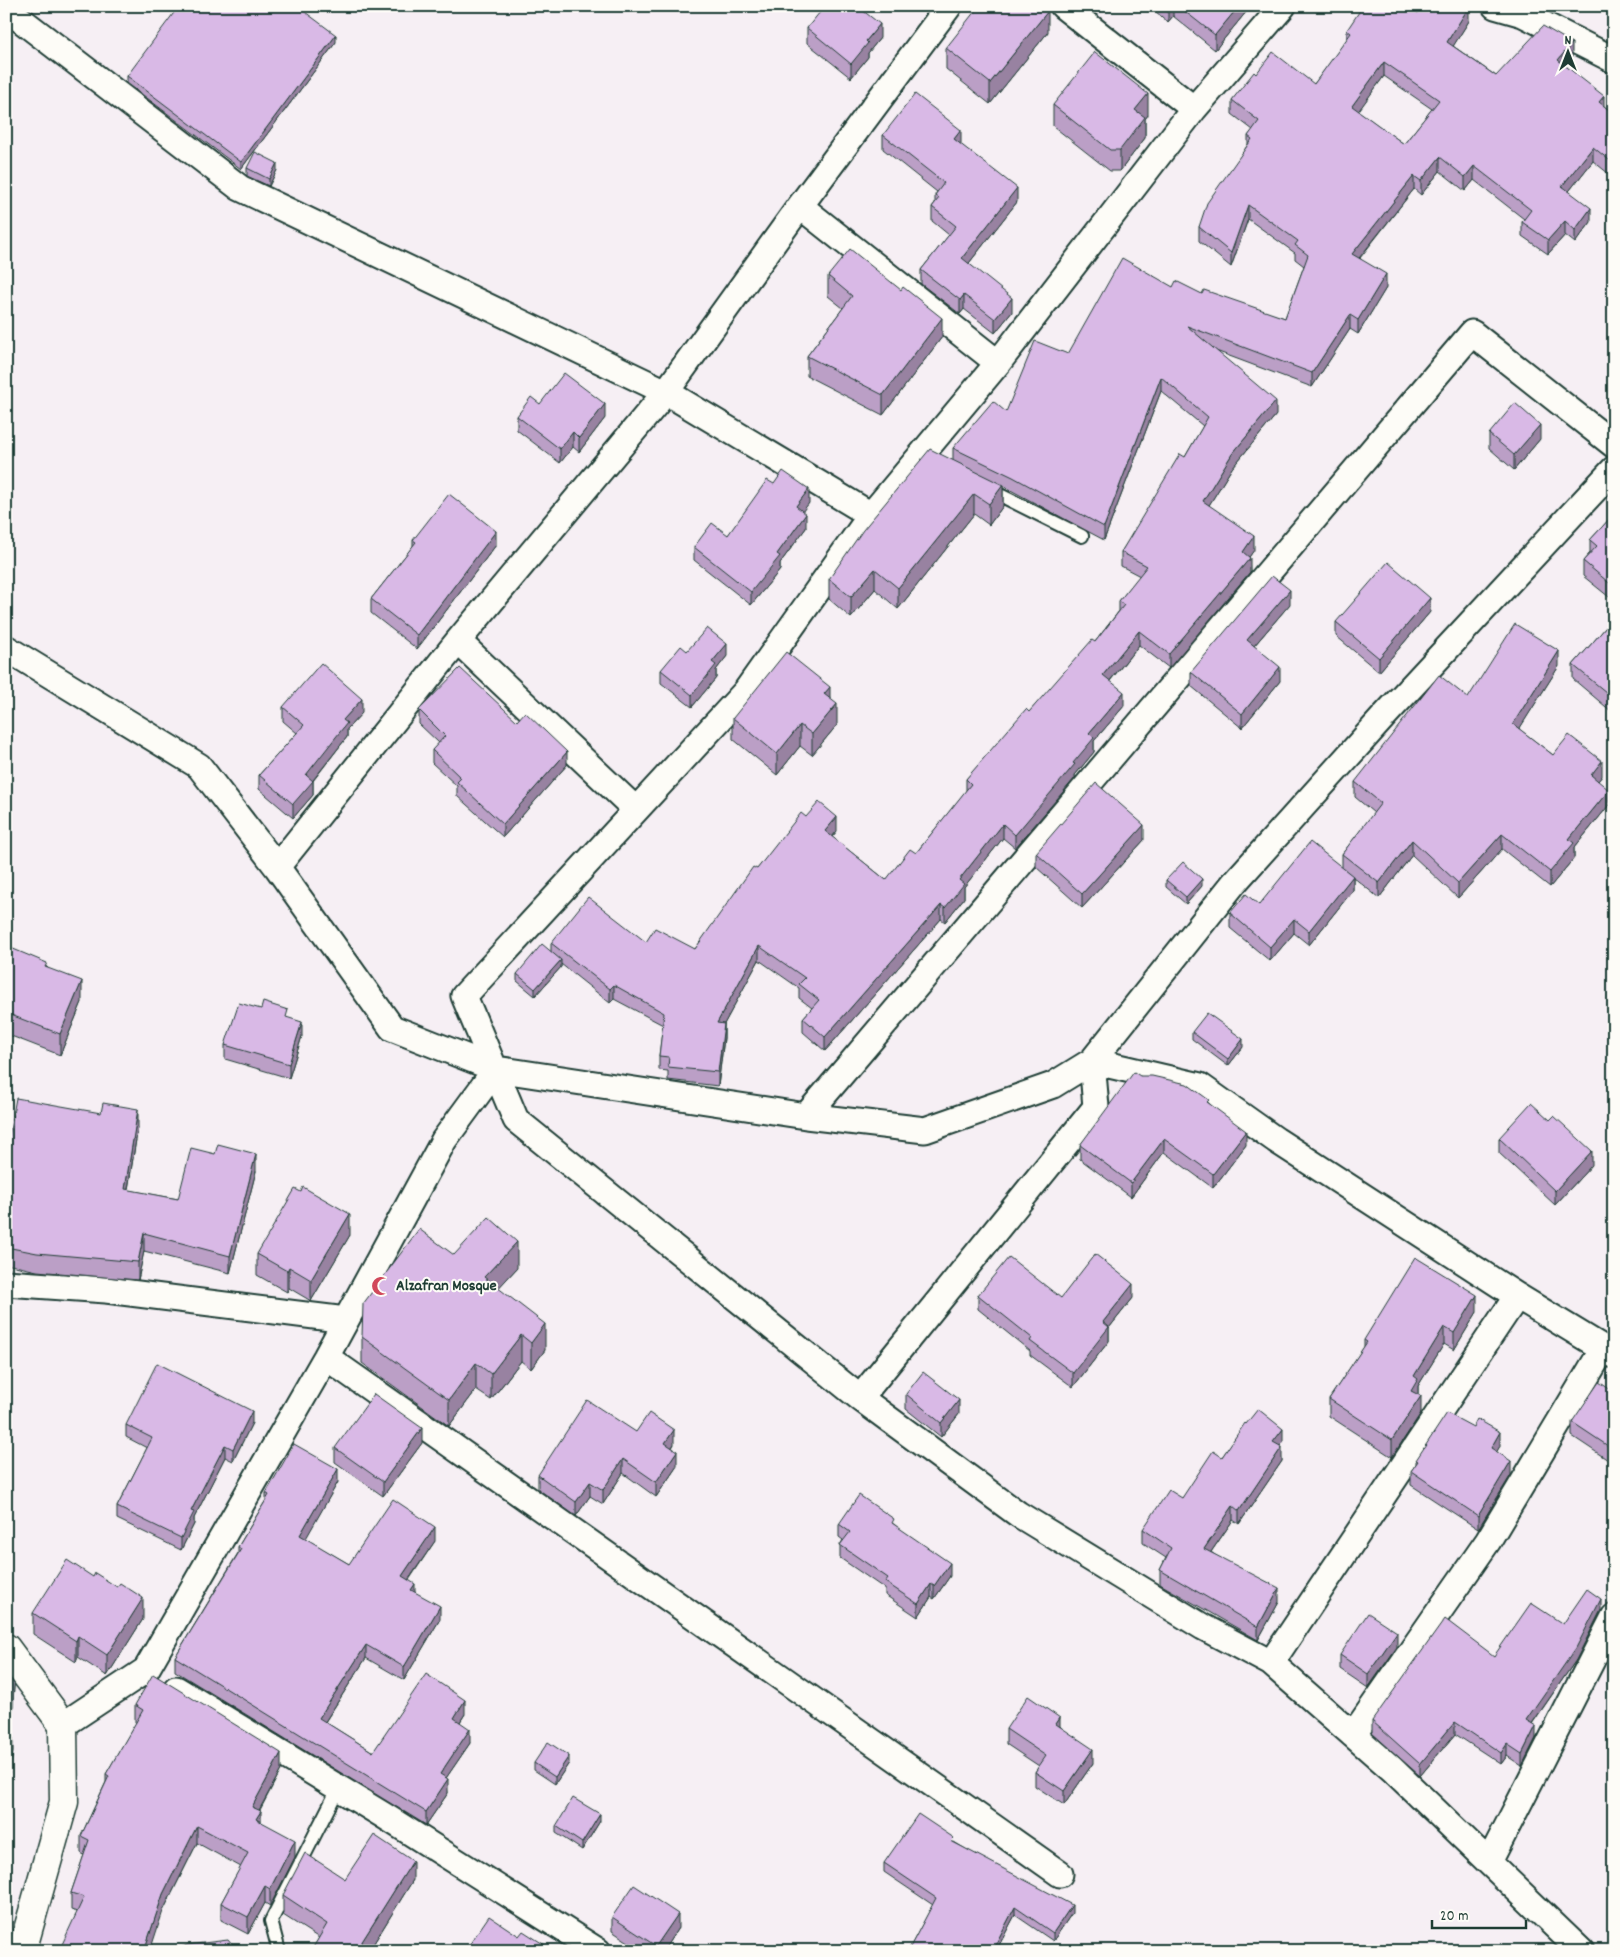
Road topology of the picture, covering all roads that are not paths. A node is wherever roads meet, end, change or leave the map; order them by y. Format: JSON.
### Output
{"nodes":[{"id":1,"x":12,"y":6,"type":"edge"},
{"id":2,"x":949,"y":6,"type":"edge"},
{"id":3,"x":1063,"y":6,"type":"edge"},
{"id":4,"x":1283,"y":6,"type":"edge"},
{"id":5,"x":1495,"y":6,"type":"edge"},
{"id":6,"x":1614,"y":60,"type":"edge"},
{"id":7,"x":1194,"y":109,"type":"junction"},
{"id":8,"x":800,"y":206,"type":"junction"},
{"id":9,"x":998,"y":363,"type":"junction"},
{"id":10,"x":666,"y":392,"type":"junction"},
{"id":11,"x":1614,"y":445,"type":"edge"},
{"id":12,"x":1614,"y":469,"type":"edge"},
{"id":13,"x":980,"y":485,"type":"edge"},
{"id":14,"x":871,"y":514,"type":"junction"},
{"id":15,"x":1082,"y":536,"type":"dead end"},
{"id":16,"x":458,"y":641,"type":"junction"},
{"id":17,"x":6,"y":648,"type":"edge"},
{"id":18,"x":634,"y":809,"type":"junction"},
{"id":19,"x":277,"y":867,"type":"junction"},
{"id":20,"x":1092,"y":1061,"type":"junction"},
{"id":21,"x":496,"y":1070,"type":"junction"},
{"id":22,"x":806,"y":1116,"type":"junction"},
{"id":23,"x":6,"y":1283,"type":"edge"},
{"id":24,"x":1517,"y":1296,"type":"junction"},
{"id":25,"x":346,"y":1320,"type":"junction"},
{"id":26,"x":1610,"y":1348,"type":"edge"},
{"id":27,"x":326,"y":1357,"type":"junction"},
{"id":28,"x":860,"y":1398,"type":"junction"},
{"id":29,"x":1614,"y":1617,"type":"edge"},
{"id":30,"x":6,"y":1648,"type":"edge"},
{"id":31,"x":1271,"y":1663,"type":"junction"},
{"id":32,"x":146,"y":1670,"type":"junction"},
{"id":33,"x":63,"y":1725,"type":"junction"},
{"id":34,"x":1353,"y":1735,"type":"junction"},
{"id":35,"x":339,"y":1788,"type":"junction"},
{"id":36,"x":1490,"y":1862,"type":"junction"},
{"id":37,"x":1060,"y":1874,"type":"dead end"},
{"id":38,"x":584,"y":1947,"type":"edge"},
{"id":39,"x":22,"y":1951,"type":"edge"},
{"id":40,"x":278,"y":1951,"type":"edge"},
{"id":41,"x":1581,"y":1951,"type":"edge"}],
"edges":[{"from":1,"to":10,"type":"street"},
{"from":2,"to":8,"type":"street"},
{"from":3,"to":7,"type":"street"},
{"from":4,"to":7,"type":"street"},
{"from":5,"to":6,"type":"street"},
{"from":7,"to":9,"type":"street"},
{"from":8,"to":9,"type":"street"},
{"from":8,"to":10,"type":"street"},
{"from":9,"to":14,"type":"street"},
{"from":10,"to":14,"type":"street"},
{"from":10,"to":16,"type":"street"},
{"from":11,"to":22,"type":"street"},
{"from":12,"to":20,"type":"street"},
{"from":13,"to":15,"type":"lane"},
{"from":14,"to":18,"type":"street"},
{"from":16,"to":18,"type":"street"},
{"from":16,"to":19,"type":"street"},
{"from":17,"to":19,"type":"street"},
{"from":18,"to":21,"type":"street"},
{"from":19,"to":21,"type":"street"},
{"from":20,"to":22,"type":"street"},
{"from":20,"to":24,"type":"street"},
{"from":20,"to":28,"type":"street"},
{"from":21,"to":22,"type":"street"},
{"from":21,"to":25,"type":"street"},
{"from":21,"to":28,"type":"street"},
{"from":23,"to":25,"type":"street"},
{"from":24,"to":26,"type":"street"},
{"from":24,"to":31,"type":"street"},
{"from":25,"to":27,"type":"street"},
{"from":26,"to":34,"type":"street"},
{"from":27,"to":32,"type":"street"},
{"from":27,"to":37,"type":"street"},
{"from":28,"to":31,"type":"street"},
{"from":29,"to":36,"type":"street"},
{"from":30,"to":33,"type":"street"},
{"from":31,"to":34,"type":"street"},
{"from":32,"to":33,"type":"street"},
{"from":32,"to":35,"type":"street"},
{"from":33,"to":39,"type":"street"},
{"from":34,"to":36,"type":"street"},
{"from":35,"to":38,"type":"street"},
{"from":35,"to":40,"type":"lane"},
{"from":36,"to":41,"type":"street"}]}
